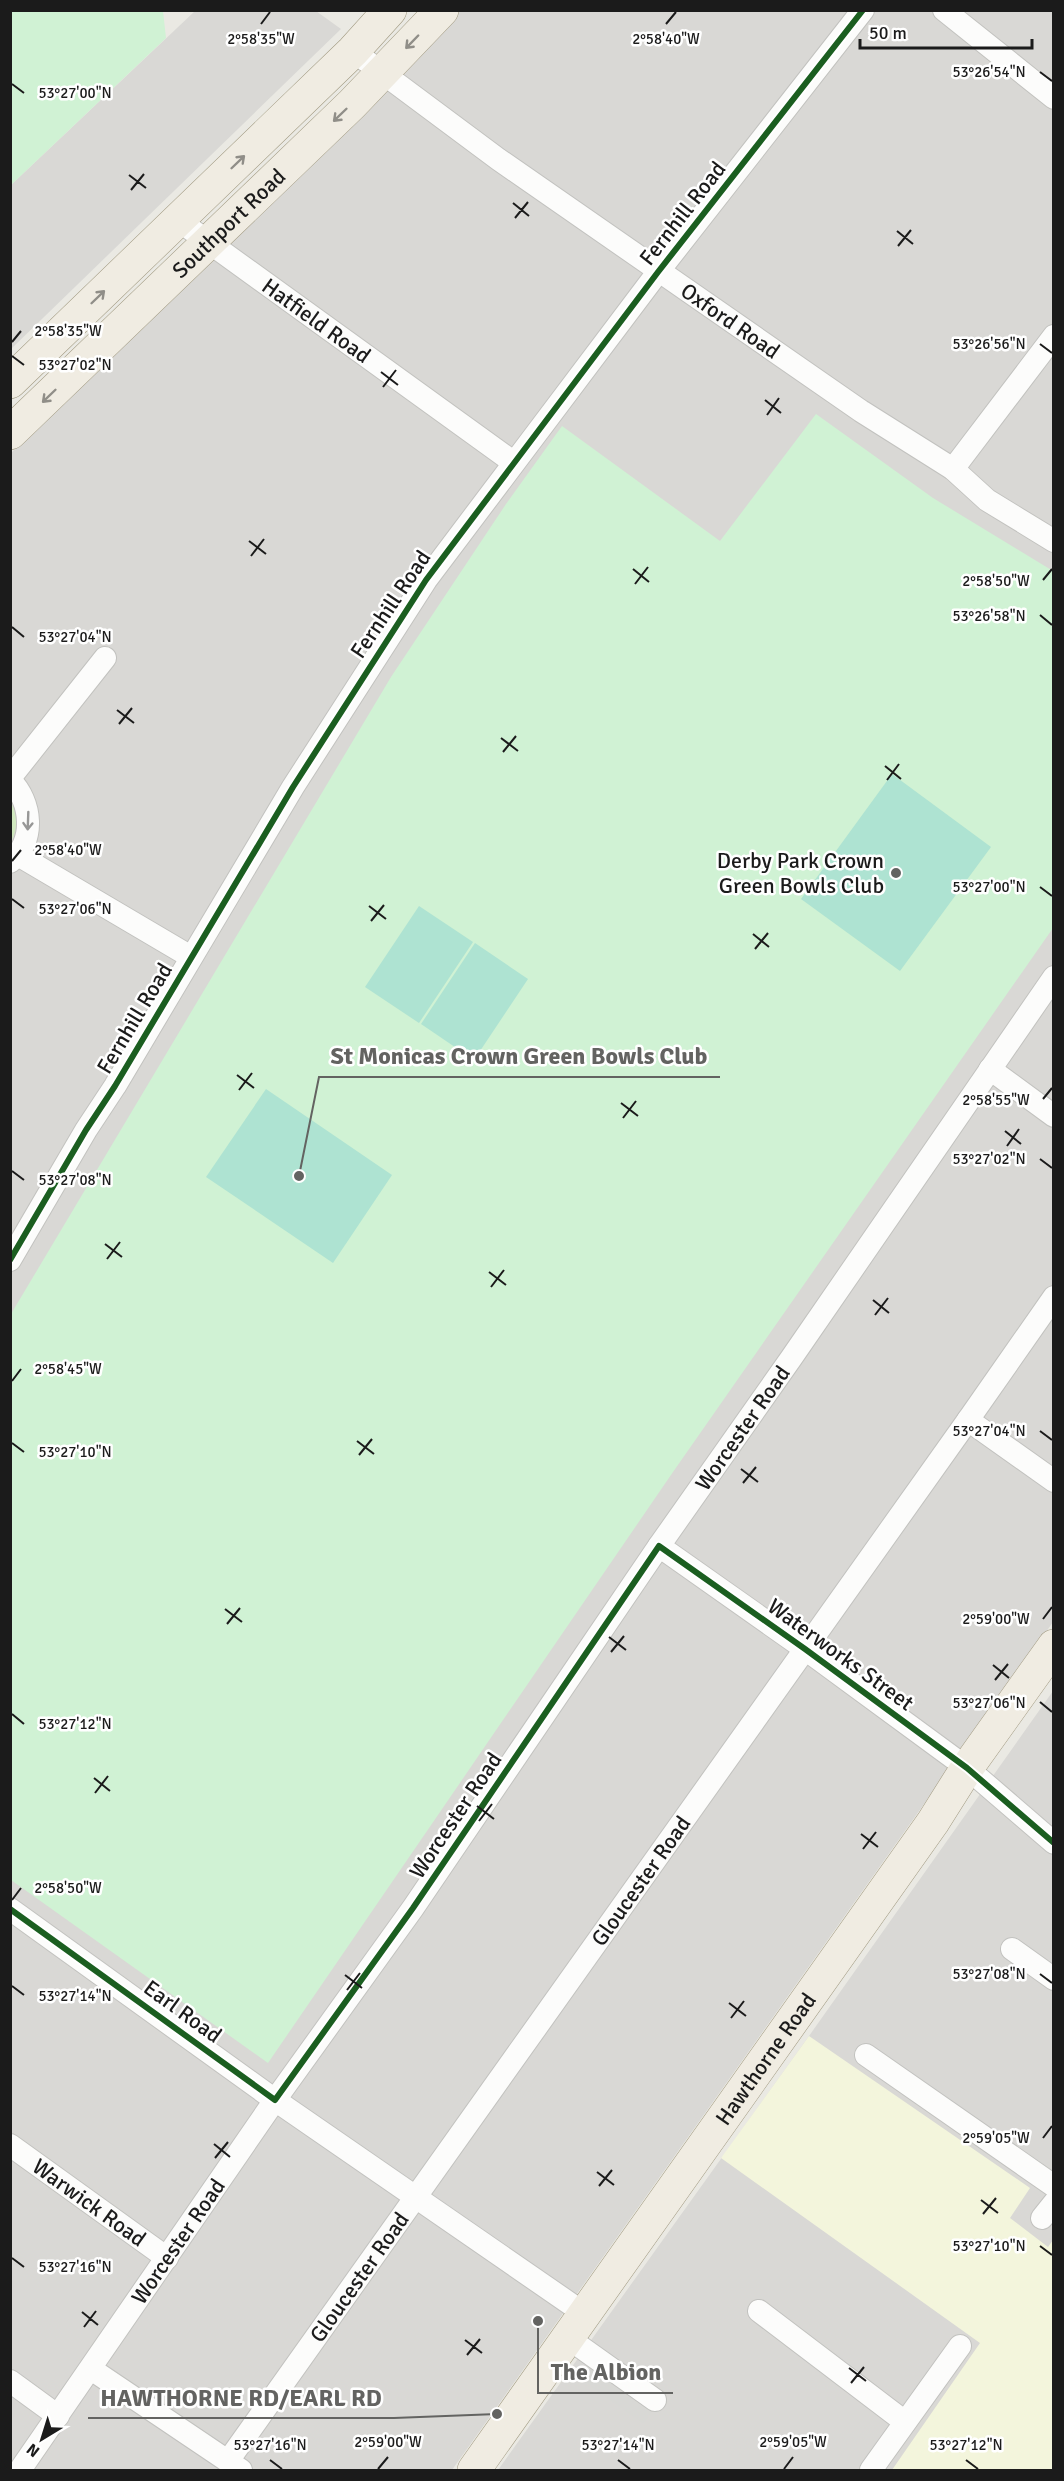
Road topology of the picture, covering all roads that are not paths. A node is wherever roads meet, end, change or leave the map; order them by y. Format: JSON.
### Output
{"nodes":[{"id":1,"x":390,"y":10,"type":"edge"},
{"id":2,"x":442,"y":10,"type":"edge"},
{"id":3,"x":863,"y":10,"type":"edge"},
{"id":4,"x":944,"y":10,"type":"edge"},
{"id":5,"x":353,"y":51,"type":"junction"},
{"id":6,"x":381,"y":73,"type":"junction"},
{"id":7,"x":1053,"y":98,"type":"edge"},
{"id":8,"x":178,"y":220,"type":"junction"},
{"id":9,"x":208,"y":243,"type":"junction"},
{"id":10,"x":658,"y":272,"type":"junction"},
{"id":11,"x":1053,"y":336,"type":"edge"},
{"id":12,"x":10,"y":382,"type":"edge"},
{"id":13,"x":10,"y":433,"type":"edge"},
{"id":14,"x":513,"y":462,"type":"junction"},
{"id":15,"x":953,"y":469,"type":"junction"},
{"id":16,"x":1053,"y":541,"type":"edge"},
{"id":17,"x":105,"y":658,"type":"dead end"},
{"id":18,"x":10,"y":779,"type":"edge"},
{"id":19,"x":14,"y":859,"type":"edge"},
{"id":20,"x":191,"y":957,"type":"junction"},
{"id":21,"x":1053,"y":977,"type":"edge"},
{"id":22,"x":990,"y":1069,"type":"junction"},
{"id":23,"x":1053,"y":1116,"type":"edge"},
{"id":24,"x":10,"y":1260,"type":"edge"},
{"id":25,"x":1053,"y":1297,"type":"edge"},
{"id":26,"x":968,"y":1420,"type":"junction"},
{"id":27,"x":1053,"y":1481,"type":"edge"},
{"id":28,"x":659,"y":1546,"type":"junction"},
{"id":29,"x":1053,"y":1646,"type":"edge"},
{"id":30,"x":805,"y":1649,"type":"junction"},
{"id":31,"x":967,"y":1768,"type":"junction"},
{"id":32,"x":1053,"y":1840,"type":"edge"},
{"id":33,"x":10,"y":1909,"type":"edge"},
{"id":34,"x":1011,"y":1949,"type":"dead end"},
{"id":35,"x":1053,"y":1979,"type":"edge"},
{"id":36,"x":866,"y":2055,"type":"dead end"},
{"id":37,"x":275,"y":2100,"type":"junction"},
{"id":38,"x":10,"y":2145,"type":"edge"},
{"id":39,"x":1053,"y":2186,"type":"edge"},
{"id":40,"x":415,"y":2199,"type":"junction"},
{"id":41,"x":167,"y":2258,"type":"junction"},
{"id":42,"x":759,"y":2311,"type":"dead end"},
{"id":43,"x":577,"y":2326,"type":"junction"},
{"id":44,"x":960,"y":2346,"type":"dead end"},
{"id":45,"x":91,"y":2369,"type":"junction"},
{"id":46,"x":10,"y":2381,"type":"edge"},
{"id":47,"x":655,"y":2400,"type":"dead end"},
{"id":48,"x":58,"y":2416,"type":"junction"},
{"id":49,"x":905,"y":2422,"type":"junction"},
{"id":50,"x":234,"y":2466,"type":"edge"},
{"id":51,"x":20,"y":2470,"type":"edge"},
{"id":52,"x":474,"y":2470,"type":"edge"},
{"id":53,"x":871,"y":2470,"type":"edge"}],
"edges":[{"from":1,"to":5,"type":"main road","name":"Southport Road"},
{"from":2,"to":6,"type":"main road","name":"Southport Road","one_way":true},
{"from":3,"to":10,"type":"street","name":"Fernhill Road"},
{"from":4,"to":7,"type":"street"},
{"from":5,"to":6,"type":"street","name":"Oxford Road"},
{"from":8,"to":5,"type":"main road","name":"Southport Road","one_way":true},
{"from":6,"to":9,"type":"main road","name":"Southport Road","one_way":true},
{"from":6,"to":10,"type":"street","name":"Oxford Road"},
{"from":8,"to":9,"type":"street","name":"Hatfield Road"},
{"from":12,"to":8,"type":"main road","name":"Southport Road","one_way":true},
{"from":9,"to":13,"type":"main road","name":"Southport Road","one_way":true},
{"from":9,"to":14,"type":"street","name":"Hatfield Road"},
{"from":10,"to":14,"type":"street","name":"Fernhill Road"},
{"from":10,"to":15,"type":"street","name":"Oxford Road"},
{"from":11,"to":15,"type":"street"},
{"from":14,"to":20,"type":"street","name":"Fernhill Road"},
{"from":15,"to":16,"type":"street","name":"Oxford Road"},
{"from":17,"to":18,"type":"street"},
{"from":18,"to":19,"type":"street","one_way":true},
{"from":19,"to":20,"type":"street"},
{"from":20,"to":24,"type":"street","name":"Fernhill Road"},
{"from":21,"to":22,"type":"street","name":"Worcester Road"},
{"from":22,"to":23,"type":"street"},
{"from":22,"to":28,"type":"street","name":"Worcester Road"},
{"from":25,"to":26,"type":"street","name":"Gloucester Road"},
{"from":26,"to":27,"type":"street"},
{"from":26,"to":30,"type":"street","name":"Gloucester Road"},
{"from":28,"to":30,"type":"street","name":"Waterworks Street"},
{"from":28,"to":37,"type":"street","name":"Worcester Road"},
{"from":29,"to":31,"type":"main road","name":"Hawthorne Road"},
{"from":30,"to":31,"type":"street","name":"Waterworks Street"},
{"from":30,"to":40,"type":"street","name":"Gloucester Road"},
{"from":31,"to":32,"type":"street","name":"Waterworks Street"},
{"from":31,"to":43,"type":"main road","name":"Hawthorne Road"},
{"from":33,"to":37,"type":"street","name":"Earl Road"},
{"from":34,"to":35,"type":"street"},
{"from":36,"to":39,"type":"street"},
{"from":37,"to":40,"type":"street","name":"Earl Road"},
{"from":37,"to":41,"type":"street","name":"Worcester Road"},
{"from":38,"to":41,"type":"street","name":"Warwick Road"},
{"from":40,"to":43,"type":"street","name":"Earl Road"},
{"from":40,"to":50,"type":"street","name":"Gloucester Road"},
{"from":41,"to":45,"type":"street","name":"Worcester Road"},
{"from":42,"to":49,"type":"street"},
{"from":43,"to":47,"type":"street","name":"Earl Road"},
{"from":43,"to":52,"type":"main road","name":"Hawthorne Road"},
{"from":44,"to":49,"type":"street"},
{"from":45,"to":48,"type":"street","name":"Worcester Road"},
{"from":45,"to":50,"type":"street"},
{"from":46,"to":48,"type":"street"},
{"from":48,"to":51,"type":"street","name":"Worcester Road"},
{"from":49,"to":53,"type":"street"}]}
